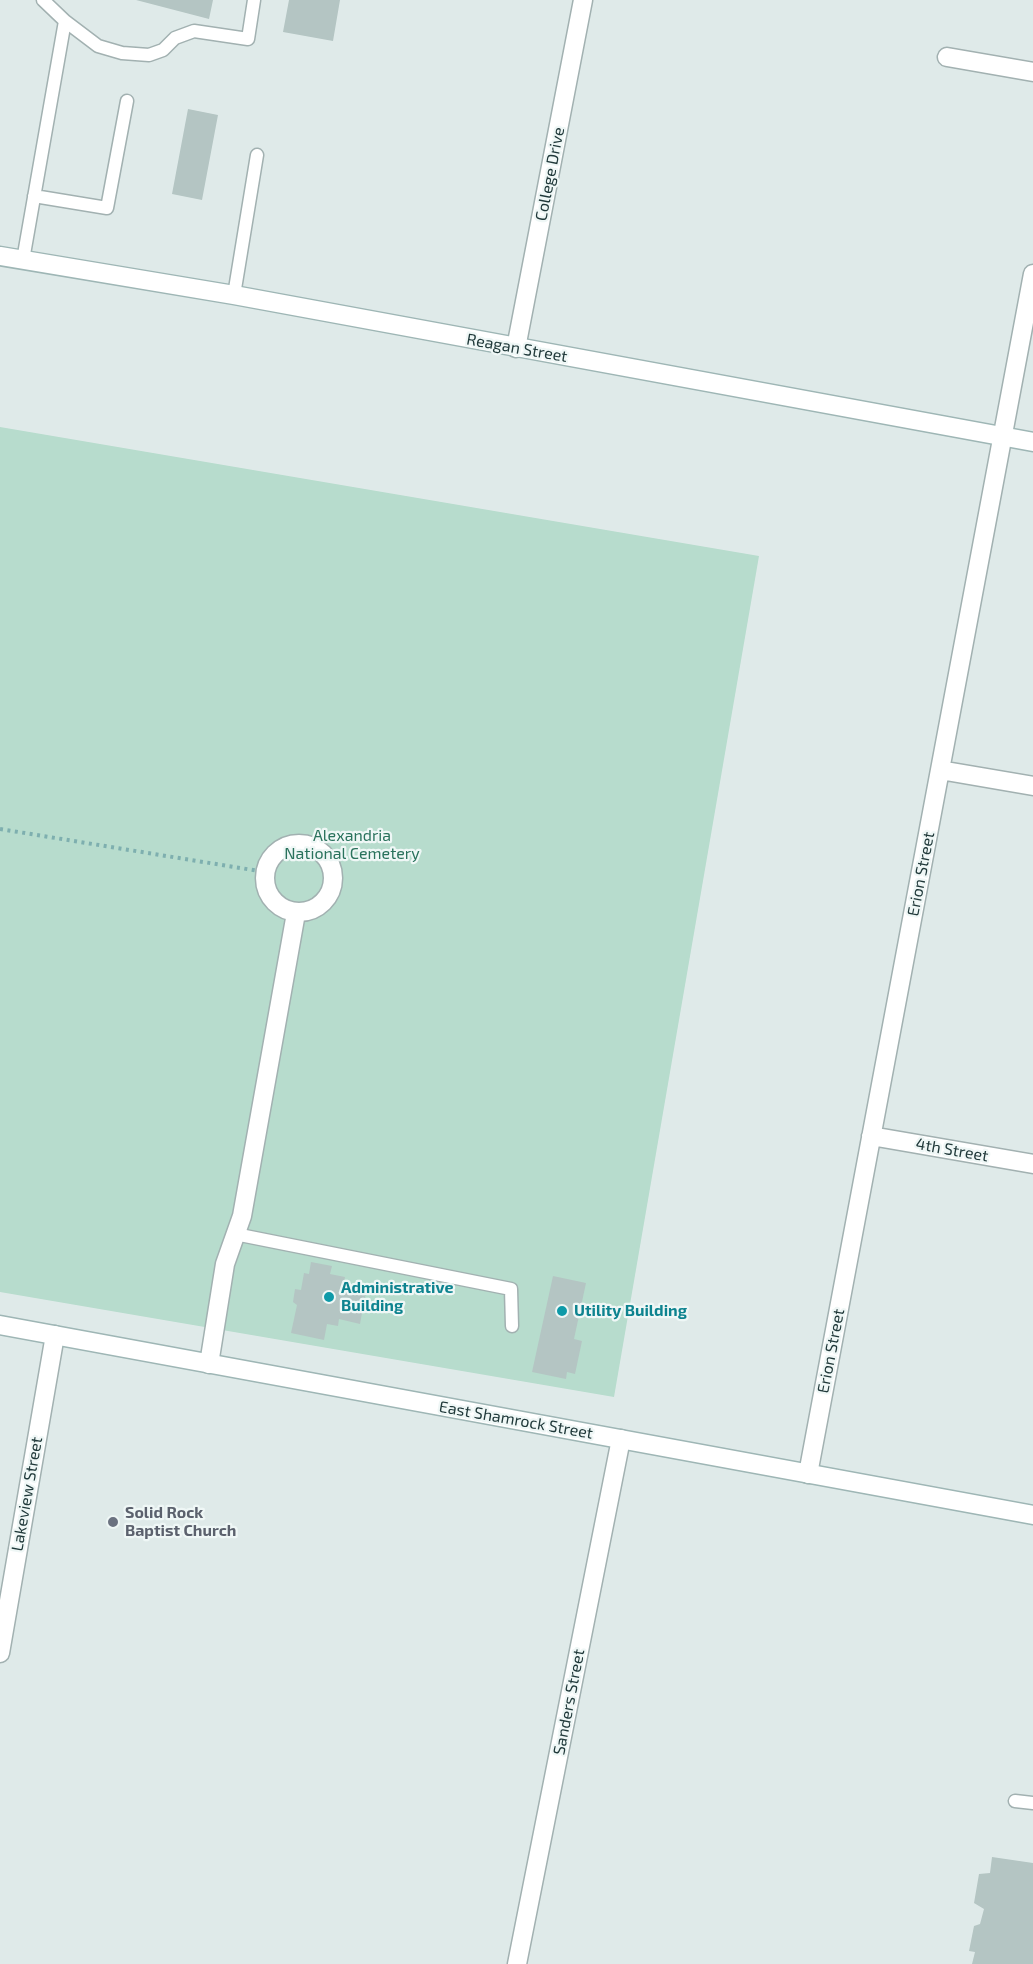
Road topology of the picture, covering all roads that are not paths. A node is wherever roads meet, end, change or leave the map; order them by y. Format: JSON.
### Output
{"nodes":[{"id":1,"x":43,"y":0,"type":"edge"},
{"id":2,"x":254,"y":0,"type":"edge"},
{"id":3,"x":583,"y":0,"type":"edge"},
{"id":4,"x":65,"y":21,"type":"junction"},
{"id":5,"x":947,"y":57,"type":"dead end"},
{"id":6,"x":1033,"y":72,"type":"edge"},
{"id":7,"x":127,"y":101,"type":"dead end"},
{"id":8,"x":258,"y":155,"type":"dead end"},
{"id":9,"x":34,"y":196,"type":"junction"},
{"id":10,"x":0,"y":256,"type":"edge"},
{"id":11,"x":23,"y":260,"type":"junction"},
{"id":12,"x":1033,"y":274,"type":"edge"},
{"id":13,"x":234,"y":295,"type":"junction"},
{"id":14,"x":516,"y":348,"type":"junction"},
{"id":15,"x":1002,"y":436,"type":"junction"},
{"id":16,"x":1033,"y":442,"type":"edge"},
{"id":17,"x":940,"y":770,"type":"junction"},
{"id":18,"x":1033,"y":786,"type":"edge"},
{"id":19,"x":296,"y":913,"type":"junction"},
{"id":20,"x":871,"y":1136,"type":"junction"},
{"id":21,"x":1033,"y":1164,"type":"edge"},
{"id":22,"x":236,"y":1234,"type":"junction"},
{"id":23,"x":0,"y":1325,"type":"edge"},
{"id":24,"x":513,"y":1326,"type":"dead end"},
{"id":25,"x":55,"y":1335,"type":"junction"},
{"id":26,"x":209,"y":1364,"type":"junction"},
{"id":27,"x":621,"y":1439,"type":"junction"},
{"id":28,"x":808,"y":1474,"type":"junction"},
{"id":29,"x":1033,"y":1515,"type":"edge"},
{"id":30,"x":0,"y":1653,"type":"edge"},
{"id":31,"x":1014,"y":1800,"type":"dead end"},
{"id":32,"x":1033,"y":1803,"type":"edge"},
{"id":33,"x":517,"y":1964,"type":"edge"}],
"edges":[{"from":1,"to":4,"type":"lane"},
{"from":2,"to":4,"type":"lane"},
{"from":3,"to":14,"type":"street","name":"College Drive"},
{"from":4,"to":9,"type":"lane"},
{"from":5,"to":6,"type":"street"},
{"from":7,"to":9,"type":"lane"},
{"from":8,"to":13,"type":"lane"},
{"from":9,"to":11,"type":"lane"},
{"from":10,"to":11,"type":"street","name":"Reagan Street"},
{"from":11,"to":13,"type":"street","name":"Reagan Street"},
{"from":12,"to":15,"type":"street","name":"Erion Street"},
{"from":13,"to":14,"type":"street","name":"Reagan Street"},
{"from":14,"to":15,"type":"street","name":"Reagan Street"},
{"from":15,"to":16,"type":"street","name":"Reagan Street"},
{"from":15,"to":17,"type":"street","name":"Erion Street"},
{"from":17,"to":18,"type":"street"},
{"from":17,"to":20,"type":"street","name":"Erion Street"},
{"from":19,"to":19,"type":"street"},
{"from":19,"to":22,"type":"street"},
{"from":20,"to":21,"type":"street","name":"4th Street"},
{"from":20,"to":28,"type":"street","name":"Erion Street"},
{"from":22,"to":24,"type":"lane"},
{"from":22,"to":26,"type":"street"},
{"from":23,"to":25,"type":"street","name":"East Shamrock Street"},
{"from":25,"to":26,"type":"street","name":"East Shamrock Street"},
{"from":25,"to":30,"type":"street","name":"Lakeview Street"},
{"from":26,"to":27,"type":"street","name":"East Shamrock Street"},
{"from":27,"to":28,"type":"street","name":"East Shamrock Street"},
{"from":27,"to":33,"type":"street","name":"Sanders Street"},
{"from":28,"to":29,"type":"street","name":"East Shamrock Street"},
{"from":31,"to":32,"type":"lane"}]}
